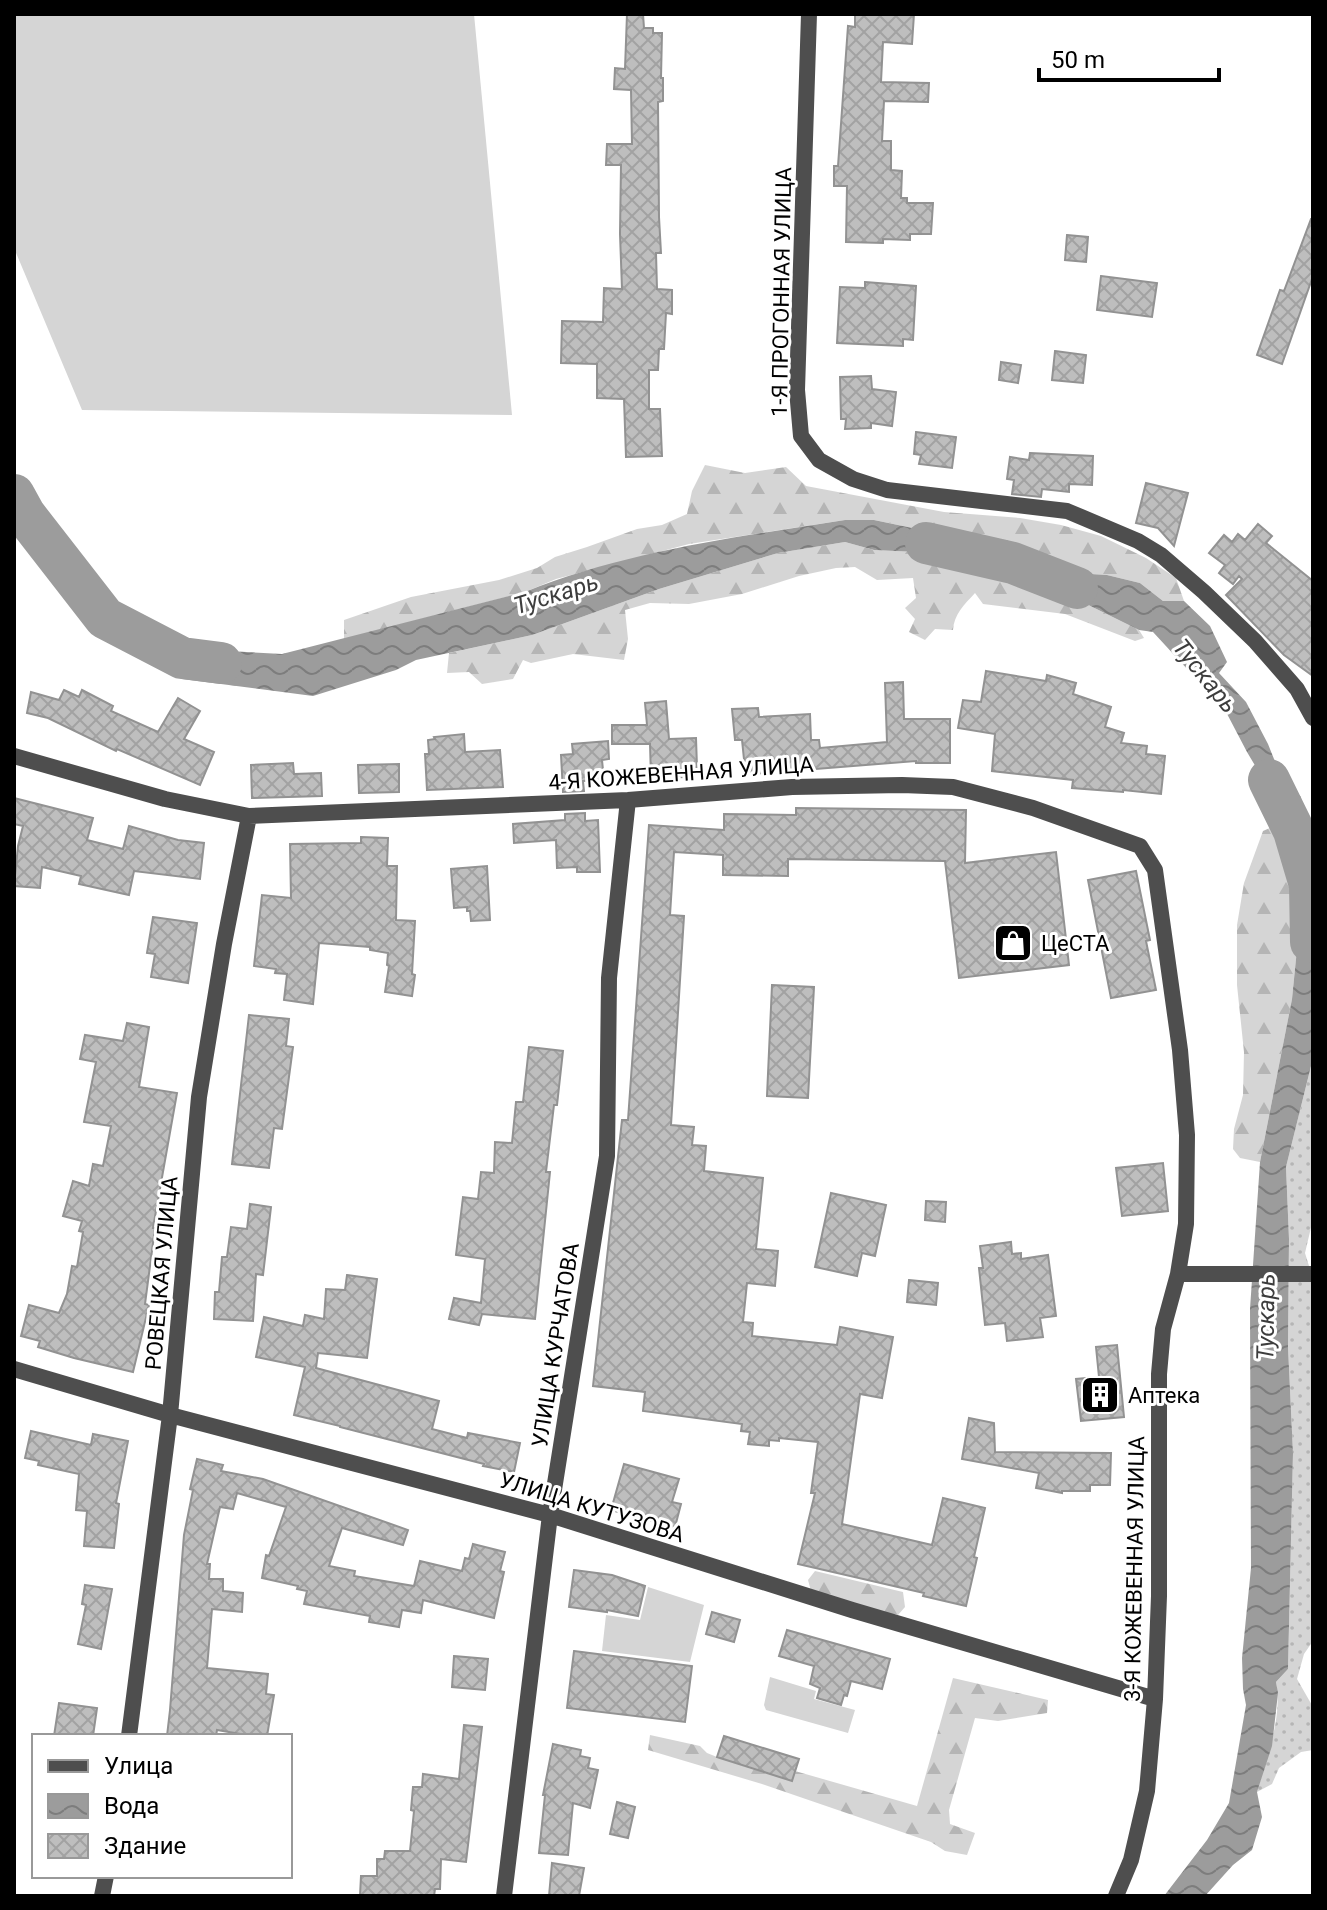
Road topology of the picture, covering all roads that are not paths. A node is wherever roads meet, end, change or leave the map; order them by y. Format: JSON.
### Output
{"nodes":[{"id":1,"x":809,"y":14,"type":"edge"},
{"id":2,"x":1313,"y":718,"type":"edge"},
{"id":3,"x":14,"y":756,"type":"edge"},
{"id":4,"x":628,"y":800,"type":"junction"},
{"id":5,"x":249,"y":816,"type":"junction"},
{"id":6,"x":1180,"y":1050,"type":"joint"},
{"id":7,"x":1178,"y":1274,"type":"junction"},
{"id":8,"x":1313,"y":1274,"type":"edge"},
{"id":9,"x":14,"y":1369,"type":"edge"},
{"id":10,"x":170,"y":1415,"type":"junction"},
{"id":11,"x":550,"y":1515,"type":"junction"},
{"id":12,"x":1155,"y":1699,"type":"junction"},
{"id":13,"x":129,"y":1734,"type":"edge"},
{"id":14,"x":504,"y":1896,"type":"edge"},
{"id":15,"x":1116,"y":1896,"type":"edge"}],
"edges":[{"from":1,"to":2,"type":"street","name":"1-Я ПРОГОННАЯ УЛИЦА"},
{"from":3,"to":5,"type":"street","name":"4-Я КОЖЕВЕННАЯ УЛИЦА"},
{"from":4,"to":5,"type":"street","name":"4-Я КОЖЕВЕННАЯ УЛИЦА"},
{"from":4,"to":6,"type":"street","name":"4-Я КОЖЕВЕННАЯ УЛИЦА"},
{"from":4,"to":11,"type":"street","name":"УЛИЦА КУРЧАТОВА"},
{"from":5,"to":10,"type":"street","name":"РОВЕЦКАЯ УЛИЦА"},
{"from":6,"to":7,"type":"street","name":"3-Я КОЖЕВЕННАЯ УЛИЦА"},
{"from":7,"to":8,"type":"street"},
{"from":7,"to":12,"type":"street","name":"3-Я КОЖЕВЕННАЯ УЛИЦА"},
{"from":9,"to":10,"type":"street","name":"УЛИЦА КУТУЗОВА"},
{"from":10,"to":11,"type":"street","name":"УЛИЦА КУТУЗОВА"},
{"from":10,"to":13,"type":"street","name":"РОВЕЦКАЯ УЛИЦА"},
{"from":11,"to":12,"type":"street","name":"УЛИЦА КУТУЗОВА"},
{"from":11,"to":14,"type":"street","name":"УЛИЦА КУРЧАТОВА"},
{"from":12,"to":15,"type":"street","name":"3-Я КОЖЕВЕННАЯ УЛИЦА"}]}
